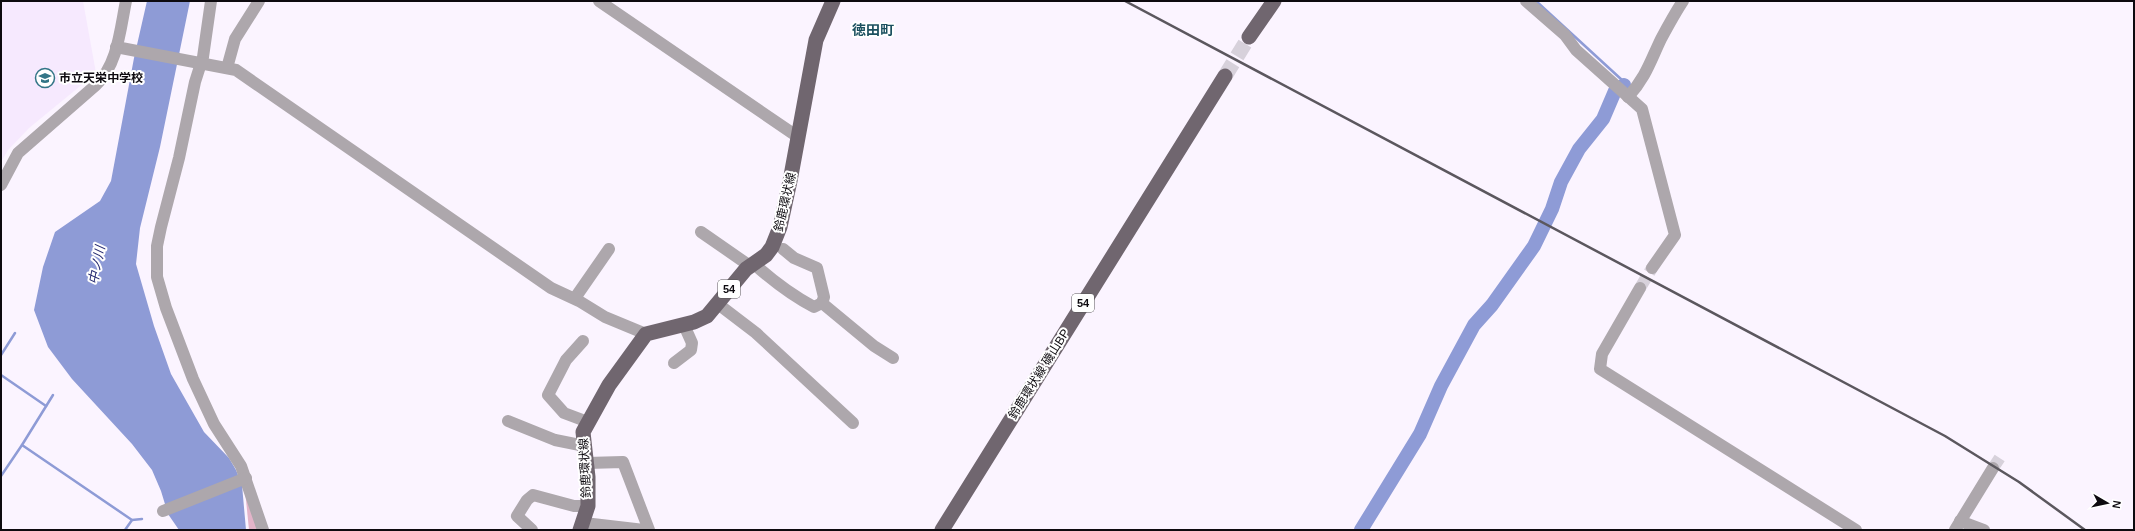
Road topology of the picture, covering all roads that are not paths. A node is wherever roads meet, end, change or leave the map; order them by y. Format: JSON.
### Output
{"nodes":[{"id":1,"x":126,"y":1,"type":"edge"},
{"id":2,"x":211,"y":1,"type":"edge"},
{"id":3,"x":259,"y":1,"type":"edge"},
{"id":4,"x":599,"y":1,"type":"edge"},
{"id":5,"x":833,"y":1,"type":"edge"},
{"id":6,"x":1274,"y":1,"type":"edge"},
{"id":7,"x":1526,"y":1,"type":"edge"},
{"id":8,"x":1683,"y":1,"type":"edge"},
{"id":9,"x":1249,"y":37,"type":"tunnel mouth"},
{"id":10,"x":116,"y":47,"type":"junction"},
{"id":11,"x":198,"y":63,"type":"junction"},
{"id":12,"x":227,"y":68,"type":"junction"},
{"id":13,"x":1225,"y":76,"type":"tunnel mouth"},
{"id":14,"x":1627,"y":96,"type":"junction"},
{"id":15,"x":798,"y":137,"type":"junction"},
{"id":16,"x":1,"y":185,"type":"edge"},
{"id":17,"x":701,"y":232,"type":"dead end"},
{"id":18,"x":609,"y":249,"type":"dead end"},
{"id":19,"x":783,"y":249,"type":"dead end"},
{"id":20,"x":752,"y":265,"type":"junction"},
{"id":21,"x":1652,"y":268,"type":"tunnel mouth"},
{"id":22,"x":1640,"y":288,"type":"tunnel mouth"},
{"id":23,"x":574,"y":298,"type":"junction"},
{"id":24,"x":822,"y":303,"type":"junction"},
{"id":25,"x":718,"y":304,"type":"junction"},
{"id":26,"x":684,"y":325,"type":"junction"},
{"id":27,"x":646,"y":334,"type":"junction"},
{"id":28,"x":583,"y":341,"type":"dead end"},
{"id":29,"x":893,"y":358,"type":"dead end"},
{"id":30,"x":674,"y":363,"type":"dead end"},
{"id":31,"x":508,"y":421,"type":"dead end"},
{"id":32,"x":588,"y":422,"type":"junction"},
{"id":33,"x":853,"y":423,"type":"dead end"},
{"id":34,"x":585,"y":446,"type":"junction"},
{"id":35,"x":587,"y":463,"type":"junction"},
{"id":36,"x":1993,"y":468,"type":"tunnel mouth"},
{"id":37,"x":246,"y":478,"type":"junction"},
{"id":38,"x":588,"y":506,"type":"junction"},
{"id":39,"x":163,"y":511,"type":"dead end"},
{"id":40,"x":582,"y":526,"type":"edge"},
{"id":41,"x":1958,"y":526,"type":"edge"},
{"id":42,"x":263,"y":530,"type":"edge"},
{"id":43,"x":532,"y":530,"type":"edge"},
{"id":44,"x":644,"y":530,"type":"edge"},
{"id":45,"x":649,"y":530,"type":"edge"},
{"id":46,"x":942,"y":530,"type":"edge"},
{"id":47,"x":1856,"y":530,"type":"edge"},
{"id":48,"x":1984,"y":530,"type":"edge"}],
"edges":[{"from":1,"to":10,"type":"street"},
{"from":2,"to":11,"type":"street"},
{"from":3,"to":12,"type":"street"},
{"from":4,"to":15,"type":"street"},
{"from":5,"to":15,"type":"main road","name":"鈴鹿環状線","number":"54"},
{"from":6,"to":9,"type":"main road"},
{"from":7,"to":14,"type":"street"},
{"from":8,"to":14,"type":"street"},
{"from":10,"to":11,"type":"street"},
{"from":10,"to":16,"type":"street"},
{"from":11,"to":12,"type":"street"},
{"from":11,"to":37,"type":"street"},
{"from":12,"to":23,"type":"street"},
{"from":13,"to":46,"type":"main road","name":"鈴鹿環状線 磯山BP","number":"54"},
{"from":14,"to":21,"type":"street"},
{"from":15,"to":20,"type":"main road","name":"鈴鹿環状線","number":"54"},
{"from":17,"to":20,"type":"street"},
{"from":18,"to":23,"type":"street"},
{"from":19,"to":24,"type":"street"},
{"from":20,"to":24,"type":"street"},
{"from":20,"to":25,"type":"main road","name":"鈴鹿環状線","number":"54"},
{"from":22,"to":47,"type":"street"},
{"from":23,"to":27,"type":"street"},
{"from":24,"to":29,"type":"street"},
{"from":25,"to":26,"type":"main road","name":"鈴鹿環状線","number":"54"},
{"from":25,"to":33,"type":"street"},
{"from":26,"to":27,"type":"main road","name":"鈴鹿環状線","number":"54"},
{"from":26,"to":30,"type":"street"},
{"from":27,"to":32,"type":"main road","name":"鈴鹿環状線"},
{"from":28,"to":32,"type":"street"},
{"from":31,"to":34,"type":"street"},
{"from":32,"to":34,"type":"main road","name":"鈴鹿環状線"},
{"from":34,"to":35,"type":"main road","name":"鈴鹿環状線"},
{"from":35,"to":38,"type":"main road","name":"鈴鹿環状線"},
{"from":35,"to":45,"type":"street"},
{"from":36,"to":41,"type":"street"},
{"from":37,"to":39,"type":"street"},
{"from":37,"to":42,"type":"street"},
{"from":38,"to":40,"type":"main road","name":"鈴鹿環状線"},
{"from":38,"to":43,"type":"street"},
{"from":40,"to":44,"type":"street"},
{"from":41,"to":48,"type":"street"}]}
